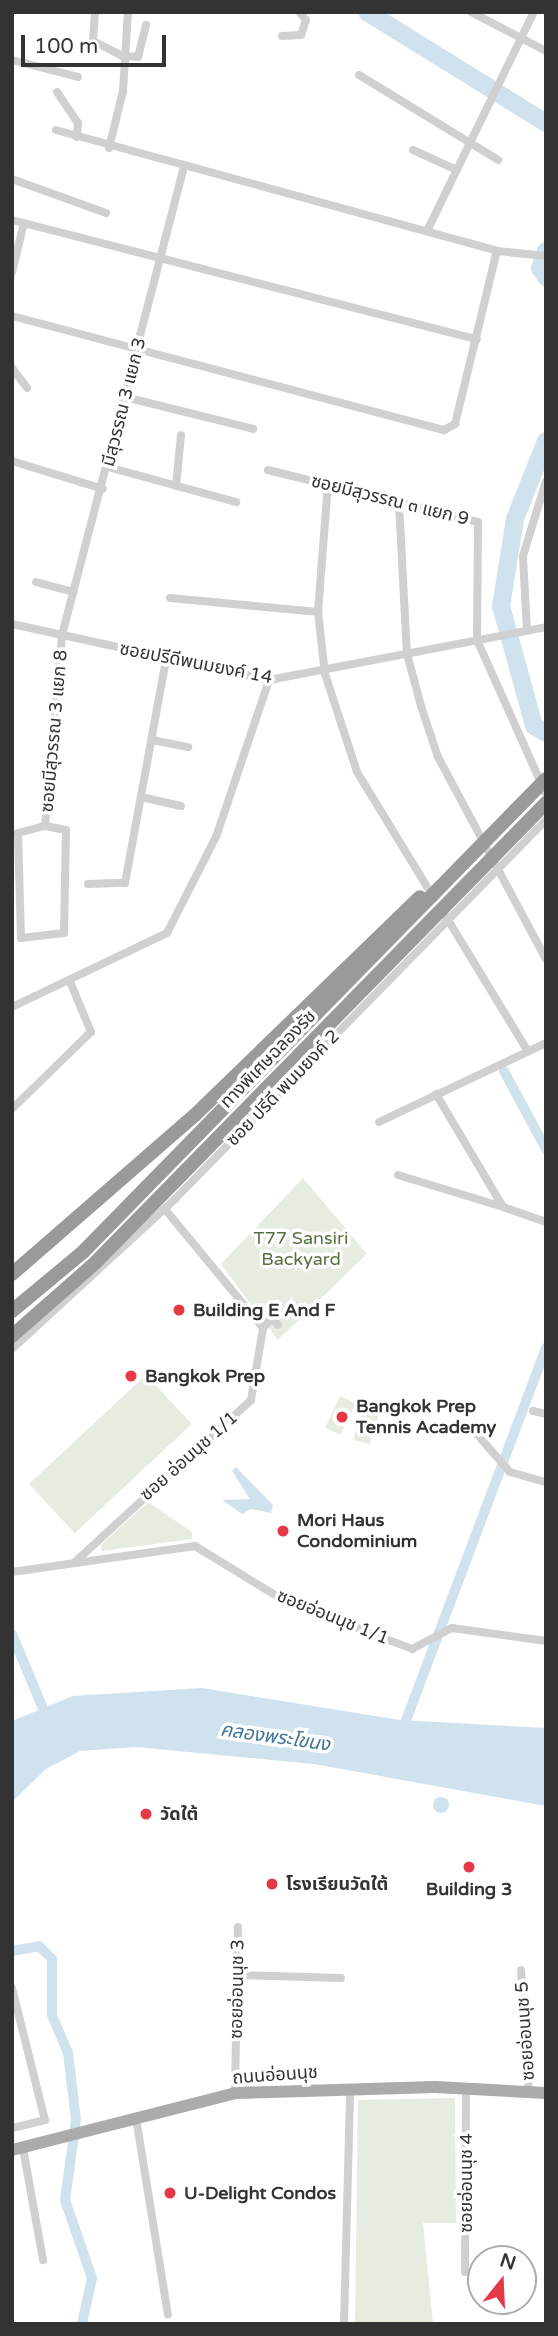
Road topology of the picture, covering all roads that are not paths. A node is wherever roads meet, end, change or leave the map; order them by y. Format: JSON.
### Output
{"nodes":[{"id":1,"x":94,"y":12,"type":"edge"},
{"id":2,"x":128,"y":12,"type":"edge"},
{"id":3,"x":299,"y":12,"type":"edge"},
{"id":4,"x":471,"y":12,"type":"edge"},
{"id":5,"x":534,"y":12,"type":"edge"},
{"id":6,"x":146,"y":25,"type":"dead end"},
{"id":7,"x":282,"y":36,"type":"dead end"},
{"id":8,"x":520,"y":38,"type":"junction"},
{"id":9,"x":546,"y":51,"type":"edge"},
{"id":10,"x":123,"y":56,"type":"junction"},
{"id":11,"x":12,"y":60,"type":"edge"},
{"id":12,"x":359,"y":75,"type":"dead end"},
{"id":13,"x":78,"y":77,"type":"dead end"},
{"id":14,"x":57,"y":92,"type":"dead end"},
{"id":15,"x":57,"y":130,"type":"dead end"},
{"id":16,"x":77,"y":137,"type":"junction"},
{"id":17,"x":472,"y":139,"type":"junction"},
{"id":18,"x":109,"y":148,"type":"junction"},
{"id":19,"x":413,"y":150,"type":"dead end"},
{"id":20,"x":498,"y":160,"type":"dead end"},
{"id":21,"x":184,"y":167,"type":"junction"},
{"id":22,"x":457,"y":170,"type":"junction"},
{"id":23,"x":12,"y":179,"type":"edge"},
{"id":24,"x":106,"y":213,"type":"dead end"},
{"id":25,"x":12,"y":220,"type":"edge"},
{"id":26,"x":24,"y":223,"type":"junction"},
{"id":27,"x":427,"y":231,"type":"junction"},
{"id":28,"x":497,"y":251,"type":"junction"},
{"id":29,"x":546,"y":256,"type":"edge"},
{"id":30,"x":159,"y":257,"type":"junction"},
{"id":31,"x":12,"y":272,"type":"edge"},
{"id":32,"x":12,"y":316,"type":"edge"},
{"id":33,"x":477,"y":340,"type":"junction"},
{"id":34,"x":136,"y":351,"type":"junction"},
{"id":35,"x":12,"y":368,"type":"edge"},
{"id":36,"x":27,"y":388,"type":"dead end"},
{"id":37,"x":125,"y":397,"type":"junction"},
{"id":38,"x":253,"y":429,"type":"dead end"},
{"id":39,"x":181,"y":435,"type":"dead end"},
{"id":40,"x":12,"y":461,"type":"edge"},
{"id":41,"x":108,"y":467,"type":"junction"},
{"id":42,"x":268,"y":470,"type":"dead end"},
{"id":43,"x":546,"y":481,"type":"edge"},
{"id":44,"x":328,"y":484,"type":"junction"},
{"id":45,"x":176,"y":486,"type":"junction"},
{"id":46,"x":103,"y":489,"type":"junction"},
{"id":47,"x":236,"y":502,"type":"dead end"},
{"id":48,"x":399,"y":503,"type":"junction"},
{"id":49,"x":36,"y":582,"type":"dead end"},
{"id":50,"x":74,"y":593,"type":"junction"},
{"id":51,"x":170,"y":598,"type":"dead end"},
{"id":52,"x":318,"y":612,"type":"junction"},
{"id":53,"x":12,"y":624,"type":"edge"},
{"id":54,"x":546,"y":627,"type":"edge"},
{"id":55,"x":527,"y":631,"type":"junction"},
{"id":56,"x":62,"y":635,"type":"junction"},
{"id":57,"x":477,"y":640,"type":"junction"},
{"id":58,"x":407,"y":654,"type":"junction"},
{"id":59,"x":166,"y":659,"type":"junction"},
{"id":60,"x":325,"y":674,"type":"junction"},
{"id":61,"x":269,"y":680,"type":"junction"},
{"id":62,"x":152,"y":740,"type":"junction"},
{"id":63,"x":188,"y":747,"type":"dead end"},
{"id":64,"x":546,"y":779,"type":"edge"},
{"id":65,"x":546,"y":794,"type":"edge"},
{"id":66,"x":141,"y":797,"type":"junction"},
{"id":67,"x":546,"y":803,"type":"edge"},
{"id":68,"x":181,"y":806,"type":"dead end"},
{"id":69,"x":546,"y":820,"type":"edge"},
{"id":70,"x":45,"y":826,"type":"junction"},
{"id":71,"x":486,"y":841,"type":"junction"},
{"id":72,"x":498,"y":869,"type":"junction"},
{"id":73,"x":88,"y":884,"type":"dead end"},
{"id":74,"x":447,"y":918,"type":"junction"},
{"id":75,"x":546,"y":959,"type":"edge"},
{"id":76,"x":71,"y":984,"type":"junction"},
{"id":77,"x":12,"y":1007,"type":"edge"},
{"id":78,"x":546,"y":1043,"type":"edge"},
{"id":79,"x":527,"y":1050,"type":"junction"},
{"id":80,"x":436,"y":1094,"type":"junction"},
{"id":81,"x":12,"y":1109,"type":"edge"},
{"id":82,"x":379,"y":1122,"type":"dead end"},
{"id":83,"x":398,"y":1175,"type":"dead end"},
{"id":84,"x":503,"y":1207,"type":"junction"},
{"id":85,"x":165,"y":1209,"type":"junction"},
{"id":86,"x":546,"y":1222,"type":"edge"},
{"id":87,"x":12,"y":1274,"type":"edge"},
{"id":88,"x":12,"y":1311,"type":"edge"},
{"id":89,"x":12,"y":1336,"type":"edge"},
{"id":90,"x":12,"y":1349,"type":"edge"},
{"id":91,"x":533,"y":1411,"type":"dead end"},
{"id":92,"x":546,"y":1414,"type":"edge"},
{"id":93,"x":475,"y":1432,"type":"dead end"},
{"id":94,"x":546,"y":1482,"type":"edge"},
{"id":95,"x":74,"y":1563,"type":"junction"},
{"id":96,"x":12,"y":1572,"type":"edge"},
{"id":97,"x":546,"y":1641,"type":"edge"},
{"id":98,"x":238,"y":1927,"type":"dead end"},
{"id":99,"x":522,"y":1970,"type":"dead end"},
{"id":100,"x":237,"y":1975,"type":"junction"},
{"id":101,"x":341,"y":1978,"type":"dead end"},
{"id":102,"x":12,"y":1988,"type":"edge"},
{"id":103,"x":435,"y":2090,"type":"junction"},
{"id":104,"x":350,"y":2092,"type":"junction"},
{"id":105,"x":529,"y":2093,"type":"junction"},
{"id":106,"x":546,"y":2093,"type":"edge"},
{"id":107,"x":466,"y":2094,"type":"junction"},
{"id":108,"x":235,"y":2097,"type":"junction"},
{"id":109,"x":546,"y":2101,"type":"edge"},
{"id":110,"x":136,"y":2120,"type":"junction"},
{"id":111,"x":12,"y":2128,"type":"edge"},
{"id":112,"x":18,"y":2152,"type":"edge"},
{"id":113,"x":43,"y":2260,"type":"dead end"},
{"id":114,"x":465,"y":2272,"type":"dead end"},
{"id":115,"x":168,"y":2315,"type":"dead end"},
{"id":116,"x":344,"y":2324,"type":"edge"}],
"edges":[{"from":1,"to":10,"type":"street"},
{"from":2,"to":10,"type":"street"},
{"from":3,"to":7,"type":"street"},
{"from":4,"to":8,"type":"street"},
{"from":5,"to":8,"type":"street"},
{"from":6,"to":10,"type":"street"},
{"from":8,"to":9,"type":"street"},
{"from":8,"to":17,"type":"street"},
{"from":10,"to":18,"type":"street"},
{"from":11,"to":13,"type":"street"},
{"from":12,"to":17,"type":"street"},
{"from":14,"to":16,"type":"street"},
{"from":15,"to":16,"type":"street"},
{"from":16,"to":18,"type":"street"},
{"from":17,"to":20,"type":"street"},
{"from":17,"to":22,"type":"street"},
{"from":18,"to":21,"type":"street"},
{"from":19,"to":22,"type":"street"},
{"from":21,"to":27,"type":"street"},
{"from":21,"to":30,"type":"street","name":"มีสุวรรณ 3 แยก 3"},
{"from":22,"to":27,"type":"street"},
{"from":23,"to":24,"type":"street"},
{"from":25,"to":26,"type":"street"},
{"from":26,"to":30,"type":"street"},
{"from":26,"to":31,"type":"street"},
{"from":27,"to":28,"type":"street"},
{"from":28,"to":29,"type":"street"},
{"from":28,"to":33,"type":"street"},
{"from":30,"to":33,"type":"street"},
{"from":30,"to":34,"type":"street","name":"มีสุวรรณ 3 แยก 3"},
{"from":32,"to":34,"type":"street"},
{"from":33,"to":34,"type":"street"},
{"from":34,"to":37,"type":"street","name":"มีสุวรรณ 3 แยก 3"},
{"from":35,"to":36,"type":"street"},
{"from":37,"to":38,"type":"street"},
{"from":37,"to":41,"type":"street","name":"มีสุวรรณ 3 แยก 3"},
{"from":39,"to":45,"type":"street"},
{"from":40,"to":46,"type":"street"},
{"from":41,"to":45,"type":"street"},
{"from":41,"to":46,"type":"street","name":"มีสุวรรณ 3 แยก 3"},
{"from":42,"to":44,"type":"street","name":"ซอยมีสุวรรณ ๓ แยก 9"},
{"from":43,"to":55,"type":"street"},
{"from":44,"to":48,"type":"street","name":"ซอยมีสุวรรณ ๓ แยก 9"},
{"from":44,"to":52,"type":"street"},
{"from":45,"to":47,"type":"street"},
{"from":46,"to":50,"type":"street","name":"มีสุวรรณ 3 แยก 3"},
{"from":48,"to":57,"type":"street","name":"ซอยมีสุวรรณ ๓ แยก 9"},
{"from":48,"to":58,"type":"street"},
{"from":49,"to":50,"type":"street"},
{"from":50,"to":56,"type":"street","name":"มีสุวรรณ 3 แยก 3"},
{"from":51,"to":52,"type":"street"},
{"from":52,"to":60,"type":"street"},
{"from":53,"to":56,"type":"street","name":"ซอยปรีดีพนมยงค์ 14"},
{"from":54,"to":55,"type":"street","name":"ซอยปรีดีพนมยงค์ 14"},
{"from":55,"to":57,"type":"street","name":"ซอยปรีดีพนมยงค์ 14"},
{"from":56,"to":59,"type":"street","name":"ซอยปรีดีพนมยงค์ 14"},
{"from":56,"to":70,"type":"street","name":"ซอยมีสุวรรณ 3 แยก 8"},
{"from":57,"to":58,"type":"street","name":"ซอยปรีดีพนมยงค์ 14"},
{"from":57,"to":65,"type":"street"},
{"from":58,"to":60,"type":"street","name":"ซอยปรีดีพนมยงค์ 14"},
{"from":58,"to":72,"type":"street"},
{"from":59,"to":61,"type":"street","name":"ซอยปรีดีพนมยงค์ 14"},
{"from":59,"to":62,"type":"street"},
{"from":60,"to":61,"type":"street","name":"ซอยปรีดีพนมยงค์ 14"},
{"from":60,"to":74,"type":"street"},
{"from":61,"to":76,"type":"street"},
{"from":62,"to":63,"type":"street"},
{"from":62,"to":66,"type":"street"},
{"from":64,"to":71,"type":"highway","name":"ทางพิเศษฉลองรัช","bridge":true},
{"from":66,"to":68,"type":"street"},
{"from":66,"to":73,"type":"street"},
{"from":67,"to":89,"type":"highway","name":"ทางพิเศษฉลองรัช","bridge":true},
{"from":69,"to":72,"type":"street","name":"ซอย ปรีดี พนมยงค์ 2"},
{"from":70,"to":70,"type":"street","name":"ซอยมีสุวรรณ 3 แยก 8"},
{"from":71,"to":87,"type":"highway","bridge":true},
{"from":71,"to":88,"type":"highway","name":"ทางพิเศษฉลองรัช","bridge":true},
{"from":72,"to":74,"type":"street","name":"ซอย ปรีดี พนมยงค์ 2"},
{"from":72,"to":75,"type":"street"},
{"from":74,"to":79,"type":"street"},
{"from":74,"to":85,"type":"street","name":"ซอย ปรีดี พนมยงค์ 2"},
{"from":76,"to":77,"type":"street"},
{"from":76,"to":81,"type":"street"},
{"from":78,"to":79,"type":"street"},
{"from":79,"to":80,"type":"street"},
{"from":80,"to":82,"type":"street"},
{"from":80,"to":84,"type":"street"},
{"from":83,"to":84,"type":"street"},
{"from":84,"to":86,"type":"street"},
{"from":85,"to":90,"type":"street","name":"ซอย ปรีดี พนมยงค์ 2"},
{"from":85,"to":95,"type":"street","name":"ซอย อ่อนนุช 1/1"},
{"from":91,"to":92,"type":"street"},
{"from":93,"to":94,"type":"street"},
{"from":95,"to":96,"type":"street","name":"ซอยอ่อนนุช 1/1"},
{"from":95,"to":97,"type":"street","name":"ซอยอ่อนนุช 1/1"},
{"from":98,"to":100,"type":"street","name":"ซอยอ่อนนุช 3"},
{"from":99,"to":105,"type":"street","name":"ซอยอ่อนนุช 5"},
{"from":100,"to":101,"type":"street"},
{"from":100,"to":108,"type":"street","name":"ซอยอ่อนนุช 3"},
{"from":102,"to":111,"type":"street"},
{"from":103,"to":104,"type":"main road","name":"ถนนอ่อนนุช"},
{"from":103,"to":105,"type":"main road","name":"ถนนอ่อนนุช"},
{"from":103,"to":107,"type":"main road","name":"ถนนอ่อนนุช"},
{"from":104,"to":108,"type":"main road","name":"ถนนอ่อนนุช"},
{"from":104,"to":116,"type":"street"},
{"from":105,"to":106,"type":"main road","name":"ถนนอ่อนนุช"},
{"from":107,"to":109,"type":"main road","name":"ถนนอ่อนนุช"},
{"from":107,"to":114,"type":"street","name":"ซอยอ่อนนุช 4"},
{"from":108,"to":110,"type":"main road","name":"ถนนอ่อนนุช"},
{"from":110,"to":112,"type":"main road","name":"ถนนอ่อนนุช"},
{"from":110,"to":115,"type":"street"},
{"from":112,"to":113,"type":"street"}]}
